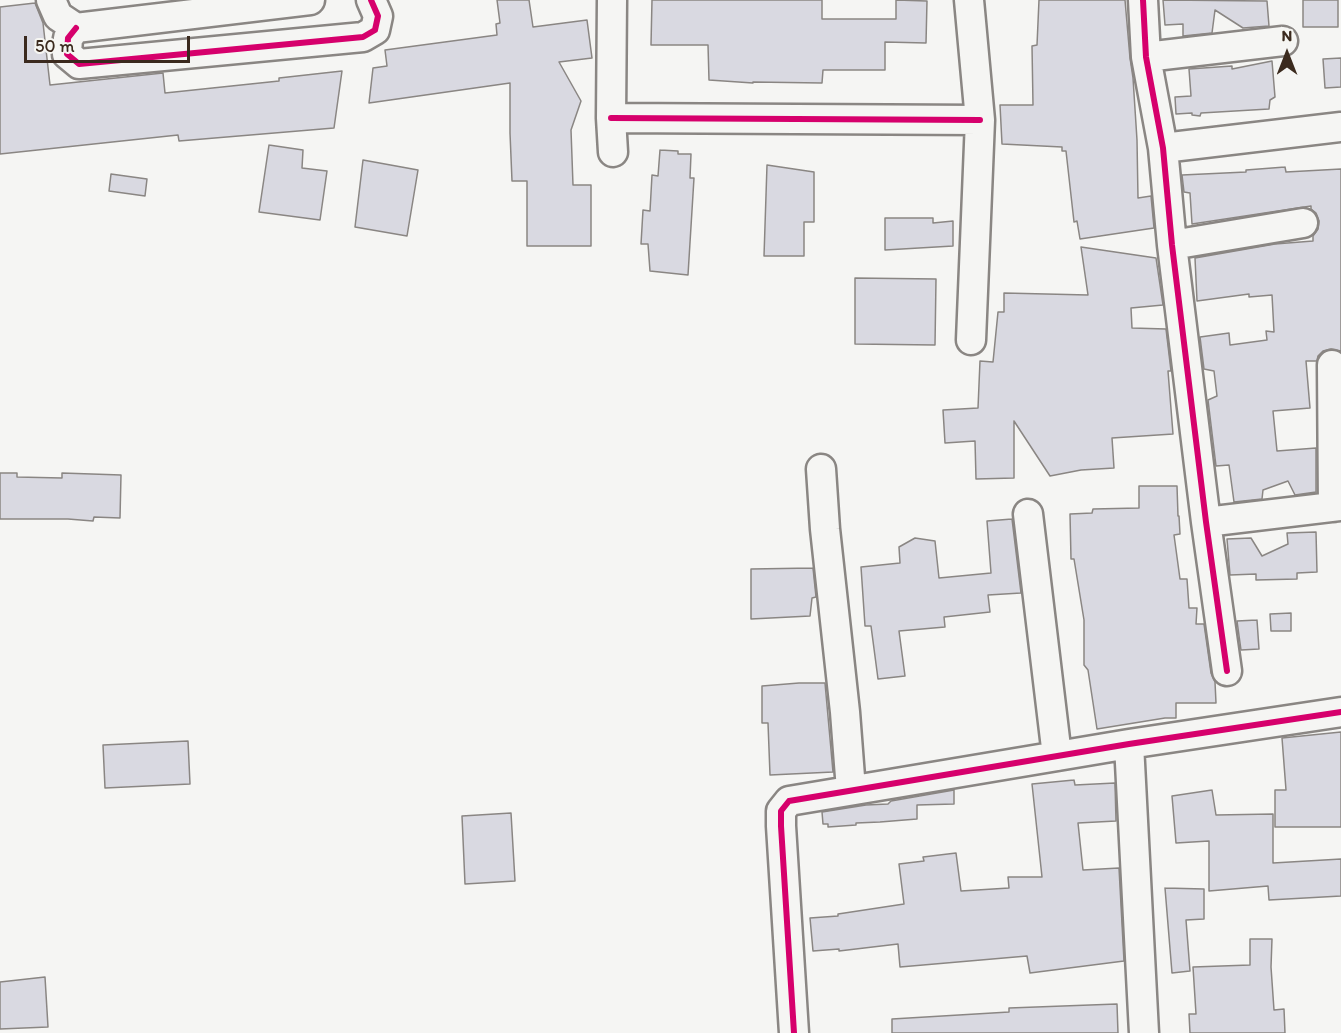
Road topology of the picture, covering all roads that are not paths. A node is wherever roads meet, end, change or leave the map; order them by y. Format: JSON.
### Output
{"nodes":[{"id":1,"x":51,"y":0,"type":"edge"},
{"id":2,"x":310,"y":0,"type":"edge"},
{"id":3,"x":371,"y":0,"type":"edge"},
{"id":4,"x":612,"y":0,"type":"edge"},
{"id":5,"x":969,"y":0,"type":"edge"},
{"id":6,"x":1143,"y":0,"type":"edge"},
{"id":7,"x":76,"y":28,"type":"junction"},
{"id":8,"x":1283,"y":41,"type":"dead end"},
{"id":9,"x":1146,"y":57,"type":"junction"},
{"id":10,"x":611,"y":118,"type":"junction"},
{"id":11,"x":980,"y":120,"type":"junction"},
{"id":12,"x":1341,"y":127,"type":"edge"},
{"id":13,"x":1163,"y":148,"type":"junction"},
{"id":14,"x":613,"y":152,"type":"dead end"},
{"id":15,"x":1303,"y":223,"type":"dead end"},
{"id":16,"x":1172,"y":244,"type":"junction"},
{"id":17,"x":971,"y":340,"type":"dead end"},
{"id":18,"x":1332,"y":365,"type":"dead end"},
{"id":19,"x":821,"y":469,"type":"dead end"},
{"id":20,"x":1337,"y":507,"type":"edge"},
{"id":21,"x":1028,"y":514,"type":"dead end"},
{"id":22,"x":1206,"y":522,"type":"junction"},
{"id":23,"x":1227,"y":671,"type":"dead end"},
{"id":24,"x":1341,"y":712,"type":"edge"},
{"id":25,"x":1129,"y":744,"type":"junction"},
{"id":26,"x":1057,"y":756,"type":"junction"},
{"id":27,"x":851,"y":790,"type":"junction"},
{"id":28,"x":794,"y":1033,"type":"edge"},
{"id":29,"x":1144,"y":1033,"type":"edge"}],
"edges":[{"from":1,"to":7,"type":"street"},
{"from":2,"to":7,"type":"street"},
{"from":3,"to":7,"type":"street"},
{"from":4,"to":10,"type":"street"},
{"from":5,"to":11,"type":"street"},
{"from":6,"to":9,"type":"street"},
{"from":8,"to":9,"type":"street"},
{"from":9,"to":13,"type":"street"},
{"from":10,"to":11,"type":"street"},
{"from":10,"to":14,"type":"street"},
{"from":11,"to":17,"type":"street"},
{"from":12,"to":13,"type":"street"},
{"from":13,"to":16,"type":"street"},
{"from":15,"to":16,"type":"street"},
{"from":16,"to":22,"type":"street"},
{"from":18,"to":20,"type":"street"},
{"from":19,"to":27,"type":"street"},
{"from":20,"to":22,"type":"street"},
{"from":21,"to":26,"type":"street"},
{"from":22,"to":23,"type":"street"},
{"from":24,"to":25,"type":"street"},
{"from":25,"to":26,"type":"street"},
{"from":25,"to":29,"type":"street"},
{"from":26,"to":27,"type":"street"},
{"from":27,"to":28,"type":"street"}]}
